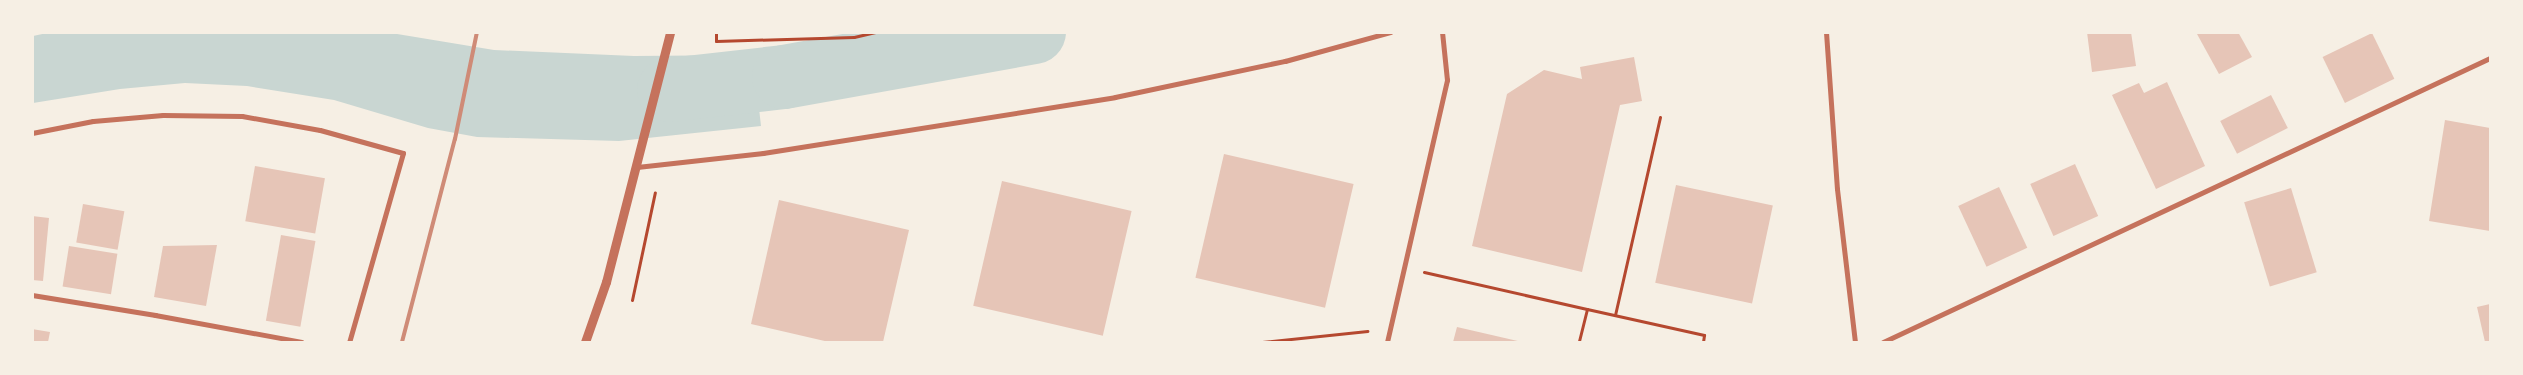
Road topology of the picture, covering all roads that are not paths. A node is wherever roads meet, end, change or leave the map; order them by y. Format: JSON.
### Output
{"nodes":[{"id":1,"x":670,"y":32,"type":"edge"},
{"id":2,"x":1390,"y":32,"type":"edge"},
{"id":3,"x":1442,"y":32,"type":"edge"},
{"id":4,"x":1826,"y":32,"type":"edge"},
{"id":5,"x":2490,"y":58,"type":"edge"},
{"id":6,"x":32,"y":133,"type":"edge"},
{"id":7,"x":637,"y":168,"type":"junction"},
{"id":8,"x":32,"y":295,"type":"edge"},
{"id":9,"x":302,"y":342,"type":"edge"},
{"id":10,"x":349,"y":342,"type":"edge"},
{"id":11,"x":585,"y":342,"type":"edge"},
{"id":12,"x":1387,"y":342,"type":"edge"},
{"id":13,"x":1855,"y":342,"type":"edge"},
{"id":14,"x":1883,"y":342,"type":"edge"}],
"edges":[{"from":1,"to":7,"type":"street"},
{"from":2,"to":7,"type":"street"},
{"from":3,"to":12,"type":"street"},
{"from":4,"to":13,"type":"street"},
{"from":5,"to":14,"type":"street"},
{"from":6,"to":10,"type":"street"},
{"from":7,"to":11,"type":"street"},
{"from":8,"to":9,"type":"street"}]}
